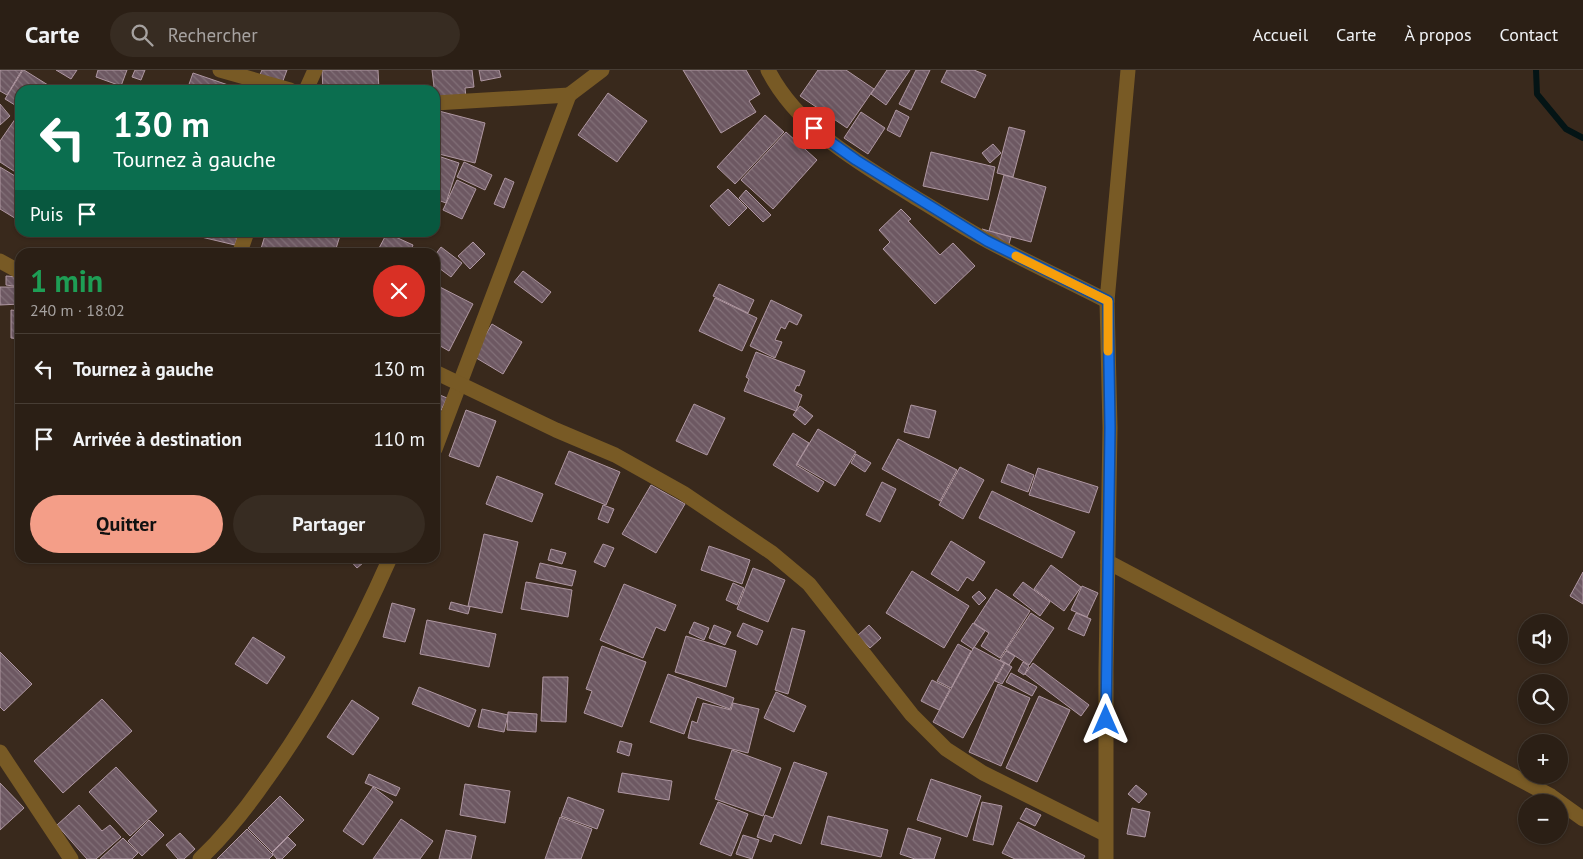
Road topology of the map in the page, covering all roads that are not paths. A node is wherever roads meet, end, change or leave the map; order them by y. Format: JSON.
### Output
{"nodes":[{"id":1,"x":220,"y":70,"type":"edge"},
{"id":2,"x":315,"y":70,"type":"edge"},
{"id":3,"x":602,"y":70,"type":"edge"},
{"id":4,"x":768,"y":70,"type":"edge"},
{"id":5,"x":1128,"y":70,"type":"edge"},
{"id":6,"x":272,"y":85,"type":"edge"},
{"id":7,"x":308,"y":85,"type":"edge"},
{"id":8,"x":570,"y":95,"type":"junction"},
{"id":9,"x":440,"y":103,"type":"edge"},
{"id":10,"x":0,"y":261,"type":"edge"},
{"id":11,"x":15,"y":269,"type":"edge"},
{"id":12,"x":1108,"y":301,"type":"junction"},
{"id":13,"x":440,"y":374,"type":"edge"},
{"id":14,"x":459,"y":382,"type":"junction"},
{"id":15,"x":440,"y":435,"type":"edge"},
{"id":16,"x":1108,"y":562,"type":"junction"},
{"id":17,"x":388,"y":563,"type":"edge"},
{"id":18,"x":0,"y":752,"type":"edge"},
{"id":19,"x":1583,"y":819,"type":"edge"},
{"id":20,"x":1105,"y":834,"type":"junction"},
{"id":21,"x":71,"y":859,"type":"edge"},
{"id":22,"x":200,"y":859,"type":"edge"},
{"id":23,"x":1106,"y":859,"type":"edge"}],
"edges":[{"from":1,"to":6,"type":"street"},
{"from":2,"to":7,"type":"street"},
{"from":3,"to":8,"type":"street"},
{"from":4,"to":12,"type":"street"},
{"from":5,"to":12,"type":"street"},
{"from":8,"to":9,"type":"street"},
{"from":8,"to":14,"type":"street"},
{"from":10,"to":11,"type":"street"},
{"from":12,"to":16,"type":"street"},
{"from":13,"to":14,"type":"street"},
{"from":14,"to":15,"type":"street"},
{"from":14,"to":20,"type":"street"},
{"from":16,"to":19,"type":"street"},
{"from":16,"to":20,"type":"street"},
{"from":17,"to":22,"type":"street"},
{"from":18,"to":21,"type":"street"},
{"from":20,"to":23,"type":"street"}]}
